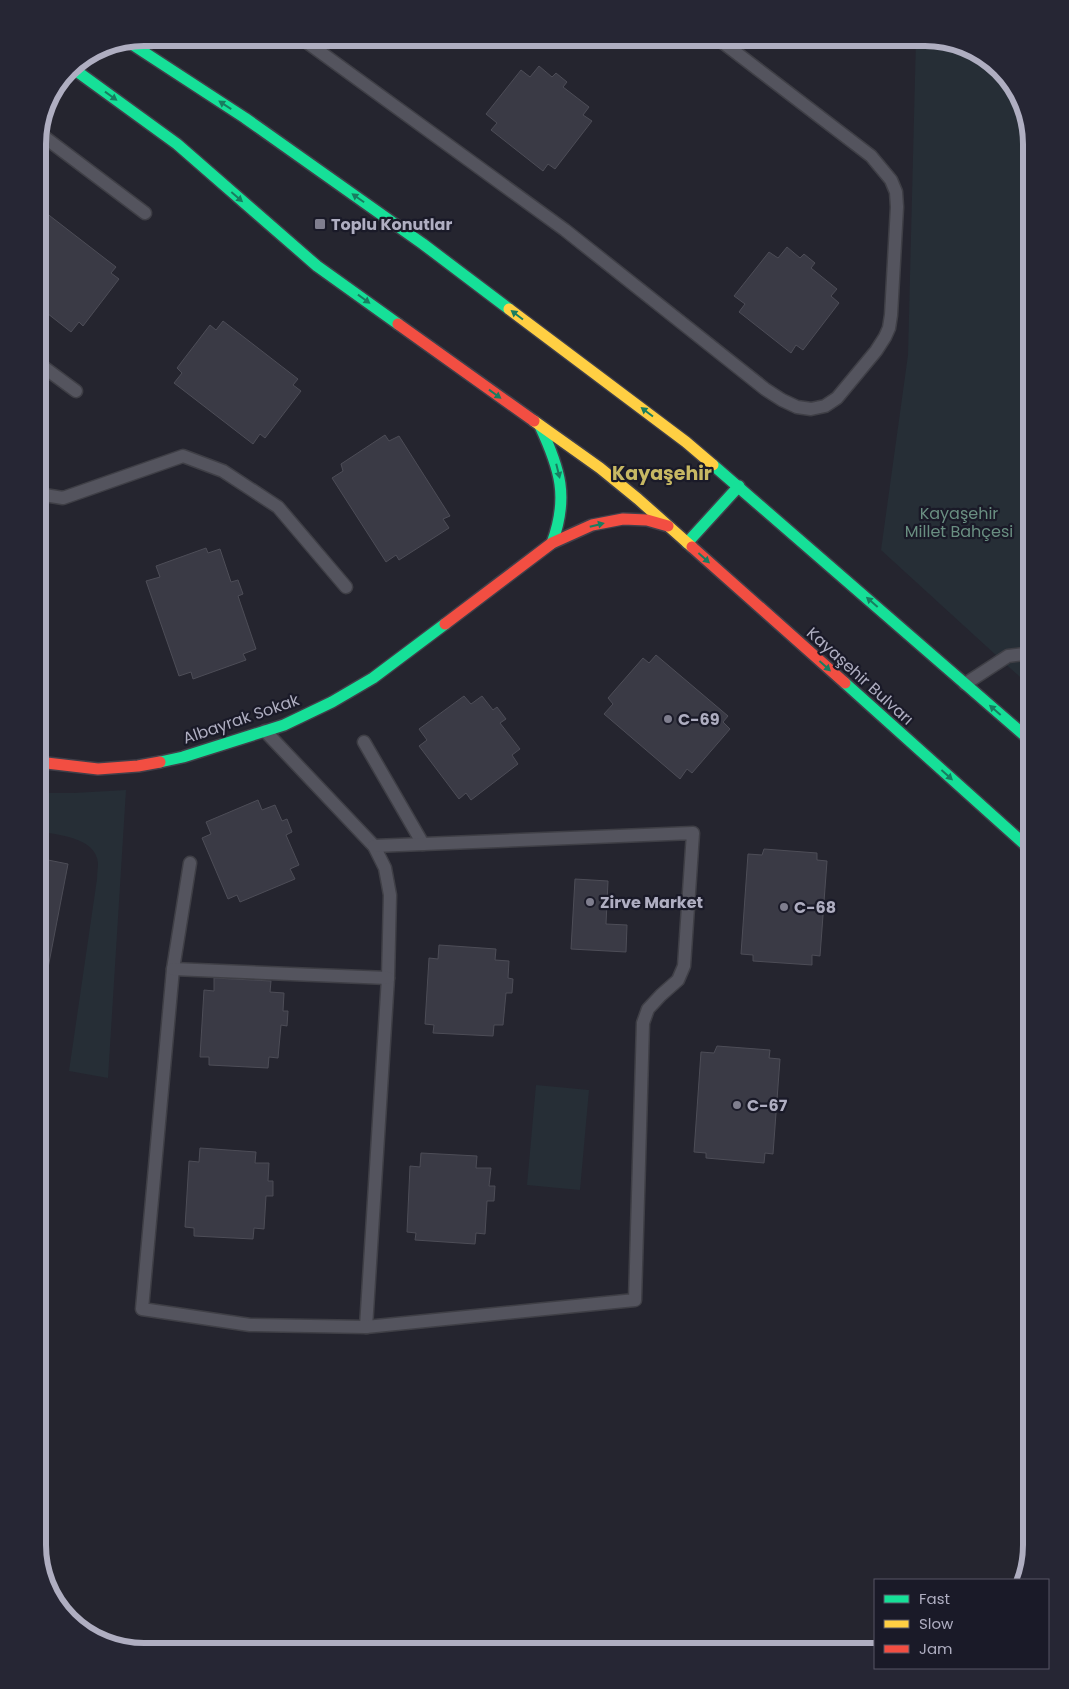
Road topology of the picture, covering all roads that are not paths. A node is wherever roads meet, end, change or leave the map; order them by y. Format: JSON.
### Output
{"nodes":[{"id":1,"x":312,"y":46,"type":"edge"},
{"id":2,"x":727,"y":46,"type":"edge"},
{"id":3,"x":136,"y":47,"type":"edge"},
{"id":4,"x":78,"y":72,"type":"edge"},
{"id":5,"x":46,"y":138,"type":"edge"},
{"id":6,"x":145,"y":213,"type":"dead end"},
{"id":7,"x":46,"y":369,"type":"edge"},
{"id":8,"x":76,"y":391,"type":"dead end"},
{"id":9,"x":540,"y":426,"type":"junction"},
{"id":10,"x":739,"y":486,"type":"junction"},
{"id":11,"x":46,"y":495,"type":"edge"},
{"id":12,"x":668,"y":526,"type":"junction"},
{"id":13,"x":552,"y":543,"type":"junction"},
{"id":14,"x":687,"y":543,"type":"junction"},
{"id":15,"x":346,"y":587,"type":"dead end"},
{"id":16,"x":1023,"y":654,"type":"edge"},
{"id":17,"x":965,"y":684,"type":"junction"},
{"id":18,"x":265,"y":731,"type":"junction"},
{"id":19,"x":1023,"y":733,"type":"edge"},
{"id":20,"x":364,"y":742,"type":"dead end"},
{"id":21,"x":46,"y":763,"type":"edge"},
{"id":22,"x":1023,"y":842,"type":"edge"},
{"id":23,"x":423,"y":844,"type":"junction"},
{"id":24,"x":374,"y":846,"type":"junction"},
{"id":25,"x":190,"y":863,"type":"dead end"},
{"id":26,"x":173,"y":969,"type":"junction"},
{"id":27,"x":388,"y":978,"type":"junction"},
{"id":28,"x":366,"y":1327,"type":"junction"}],
"edges":[{"from":1,"to":2,"type":"lane"},
{"from":10,"to":3,"type":"main road","one_way":true},
{"from":4,"to":9,"type":"main road","name":"Kayaşehir Bulvarı","one_way":true},
{"from":5,"to":6,"type":"lane"},
{"from":7,"to":8,"type":"lane"},
{"from":9,"to":12,"type":"main road","name":"Kayaşehir Bulvarı"},
{"from":9,"to":13,"type":"main road","one_way":true},
{"from":10,"to":14,"type":"main road"},
{"from":17,"to":10,"type":"main road","one_way":true},
{"from":11,"to":15,"type":"lane"},
{"from":13,"to":12,"type":"main road","name":"Albayrak Sokak","one_way":true},
{"from":12,"to":14,"type":"main road","name":"Kayaşehir Bulvarı"},
{"from":13,"to":18,"type":"main road","name":"Albayrak Sokak"},
{"from":14,"to":22,"type":"main road","name":"Kayaşehir Bulvarı","one_way":true},
{"from":16,"to":17,"type":"lane"},
{"from":19,"to":17,"type":"main road","one_way":true},
{"from":18,"to":21,"type":"main road","name":"Albayrak Sokak"},
{"from":18,"to":24,"type":"lane"},
{"from":20,"to":23,"type":"lane"},
{"from":23,"to":24,"type":"lane"},
{"from":23,"to":28,"type":"lane"},
{"from":24,"to":27,"type":"lane"},
{"from":25,"to":26,"type":"lane"},
{"from":26,"to":27,"type":"lane"},
{"from":26,"to":28,"type":"lane"},
{"from":27,"to":28,"type":"lane"}]}
